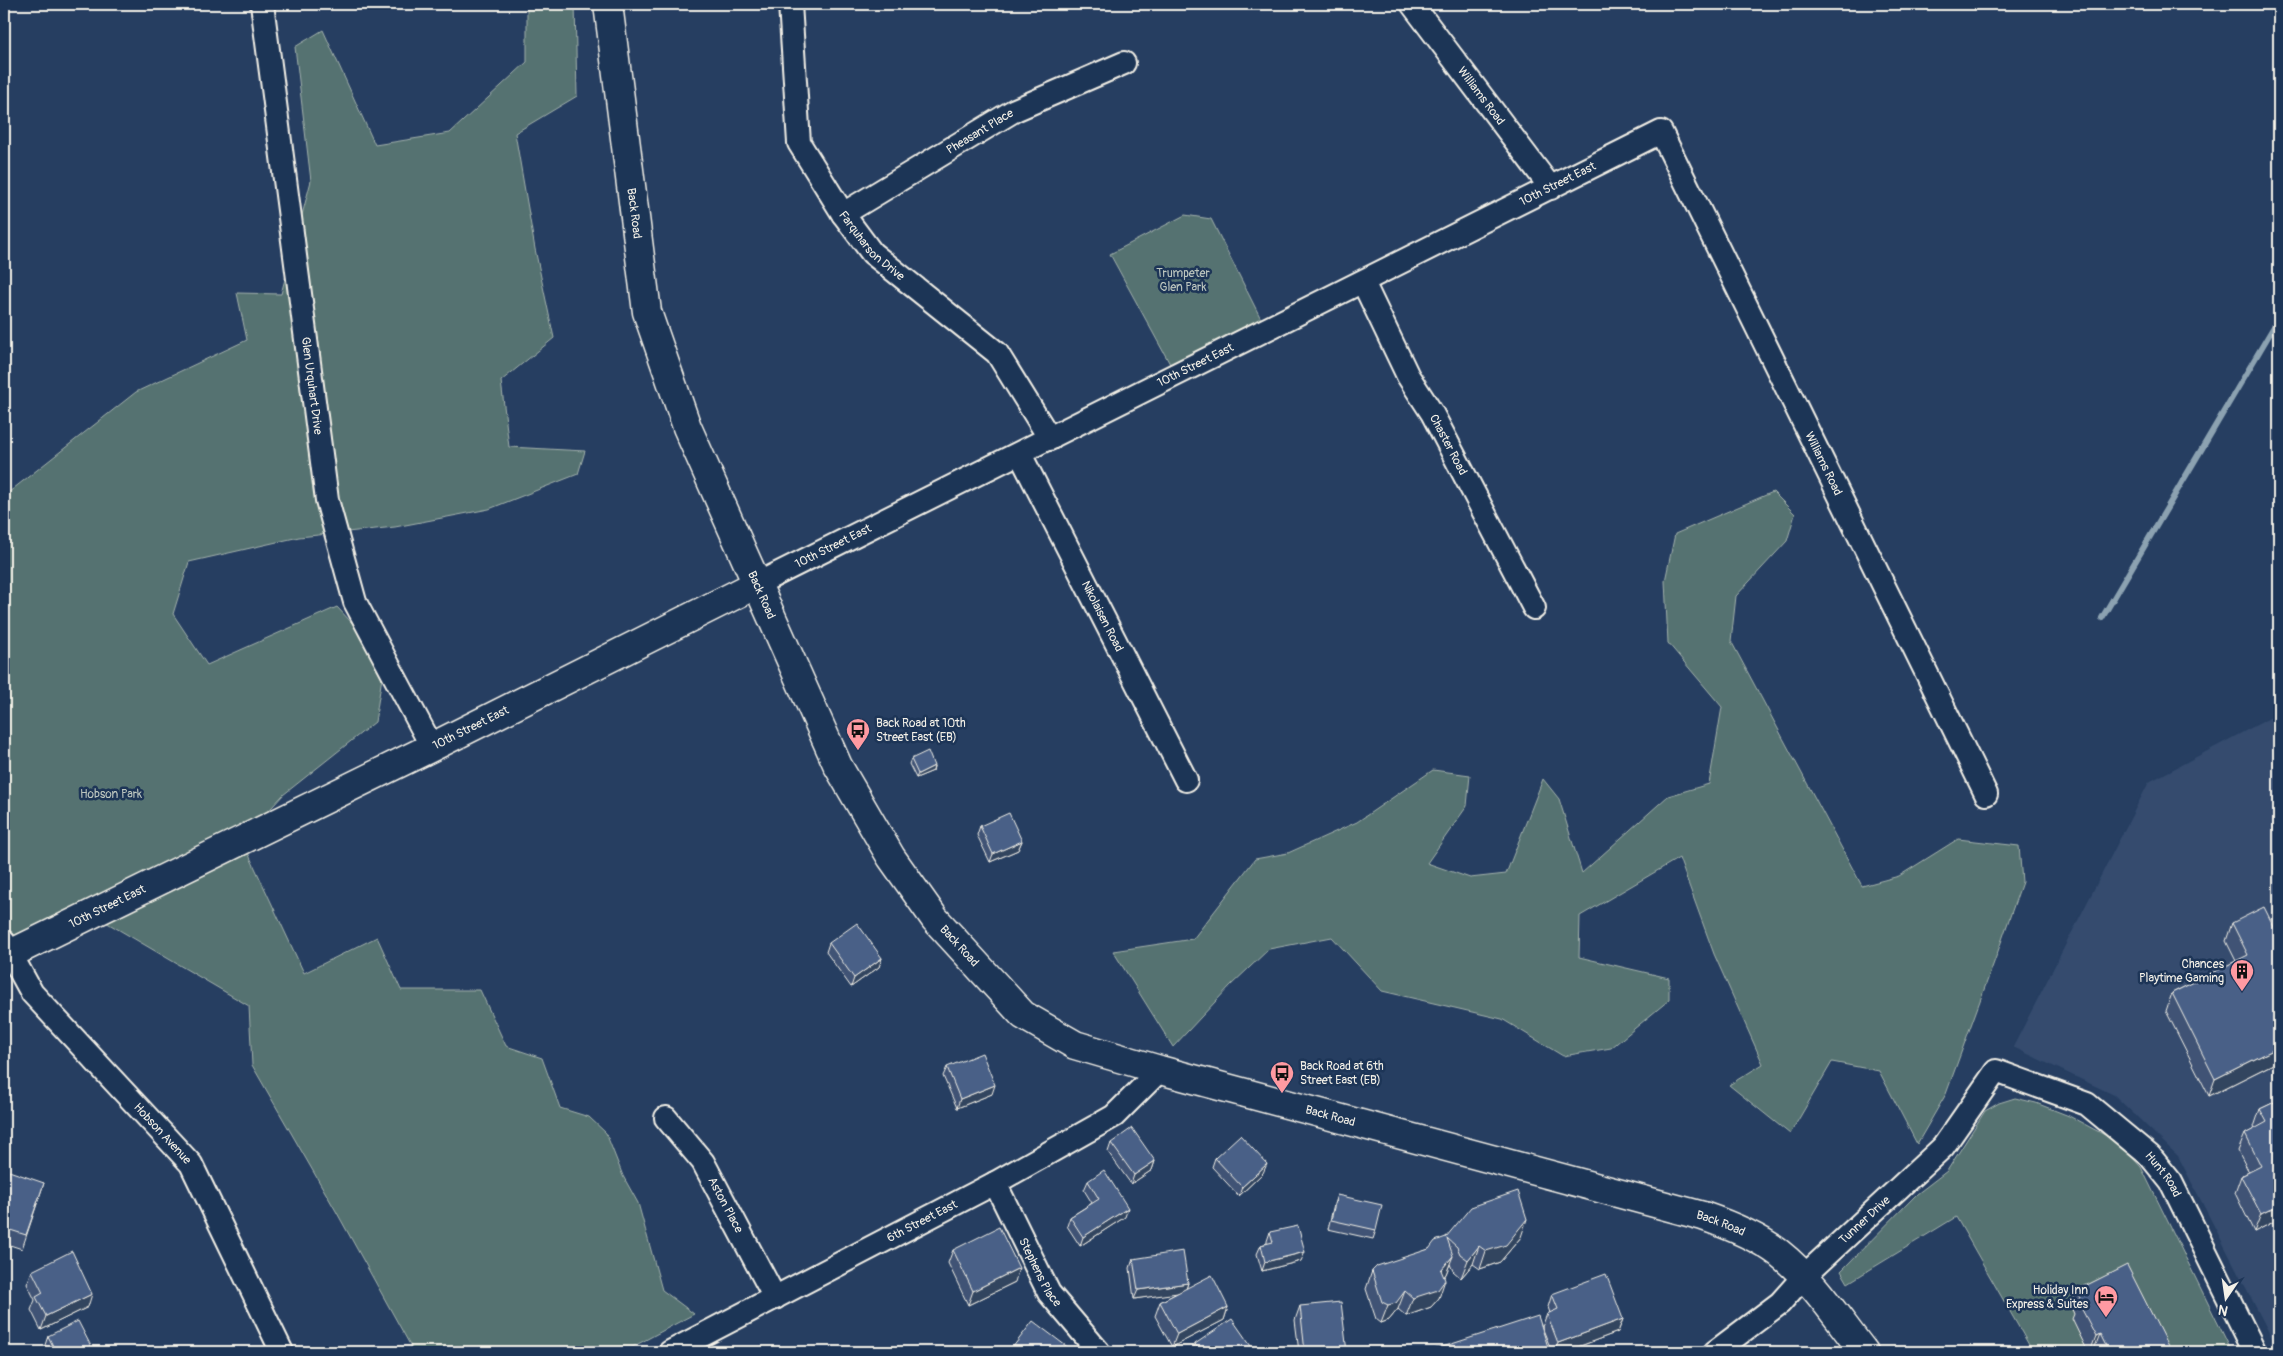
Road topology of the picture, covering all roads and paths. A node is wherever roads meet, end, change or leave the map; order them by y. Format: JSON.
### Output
{"nodes":[{"id":1,"x":262,"y":4,"type":"edge"},
{"id":2,"x":608,"y":4,"type":"edge"},
{"id":3,"x":790,"y":4,"type":"edge"},
{"id":4,"x":1412,"y":4,"type":"edge"},
{"id":5,"x":1124,"y":63,"type":"dead end"},
{"id":6,"x":1661,"y":132,"type":"joint"},
{"id":7,"x":1551,"y":188,"type":"junction"},
{"id":8,"x":843,"y":214,"type":"junction"},
{"id":9,"x":1363,"y":282,"type":"junction"},
{"id":10,"x":1050,"y":438,"type":"junction"},
{"id":11,"x":1020,"y":454,"type":"junction"},
{"id":12,"x":757,"y":584,"type":"junction"},
{"id":13,"x":1534,"y":608,"type":"dead end"},
{"id":14,"x":432,"y":747,"type":"junction"},
{"id":15,"x":1186,"y":780,"type":"dead end"},
{"id":16,"x":1986,"y":794,"type":"dead end"},
{"id":17,"x":6,"y":951,"type":"edge"},
{"id":18,"x":1160,"y":1070,"type":"junction"},
{"id":19,"x":1996,"y":1071,"type":"joint"},
{"id":20,"x":666,"y":1118,"type":"dead end"},
{"id":21,"x":995,"y":1183,"type":"junction"},
{"id":22,"x":1804,"y":1276,"type":"junction"},
{"id":23,"x":775,"y":1298,"type":"junction"},
{"id":24,"x":682,"y":1350,"type":"edge"},
{"id":25,"x":282,"y":1352,"type":"edge"},
{"id":26,"x":1099,"y":1352,"type":"edge"},
{"id":27,"x":1715,"y":1352,"type":"edge"},
{"id":28,"x":1864,"y":1352,"type":"edge"},
{"id":29,"x":2255,"y":1352,"type":"edge"}],
"edges":[{"from":1,"to":14,"type":"street","name":"Glen Urquhart Drive"},
{"from":2,"to":12,"type":"street","name":"Back Road"},
{"from":3,"to":8,"type":"street","name":"Farquharson Drive"},
{"from":4,"to":7,"type":"street","name":"Williams Road"},
{"from":5,"to":8,"type":"street","name":"Pheasant Place"},
{"from":6,"to":7,"type":"street","name":"10th Street East"},
{"from":6,"to":16,"type":"street","name":"Williams Road"},
{"from":7,"to":9,"type":"street","name":"10th Street East"},
{"from":8,"to":10,"type":"street","name":"Farquharson Drive"},
{"from":9,"to":10,"type":"street","name":"10th Street East"},
{"from":9,"to":13,"type":"street","name":"Chaster Road"},
{"from":10,"to":11,"type":"street","name":"10th Street East"},
{"from":11,"to":12,"type":"street","name":"10th Street East"},
{"from":11,"to":15,"type":"street","name":"Nikolaisen Road"},
{"from":12,"to":14,"type":"street","name":"10th Street East"},
{"from":12,"to":18,"type":"street","name":"Back Road"},
{"from":14,"to":17,"type":"street","name":"10th Street East"},
{"from":17,"to":25,"type":"street","name":"Hobson Avenue"},
{"from":18,"to":21,"type":"street","name":"6th Street East"},
{"from":18,"to":22,"type":"street","name":"Back Road"},
{"from":19,"to":22,"type":"street","name":"Tunner Drive"},
{"from":19,"to":29,"type":"street","name":"Hunt Road"},
{"from":20,"to":23,"type":"street","name":"Aston Place"},
{"from":21,"to":23,"type":"street","name":"6th Street East"},
{"from":21,"to":26,"type":"street","name":"Stephens Place"},
{"from":22,"to":27,"type":"street","name":"Tunner Drive"},
{"from":22,"to":28,"type":"street","name":"Back Road"},
{"from":23,"to":24,"type":"street","name":"6th Street East"}]}
